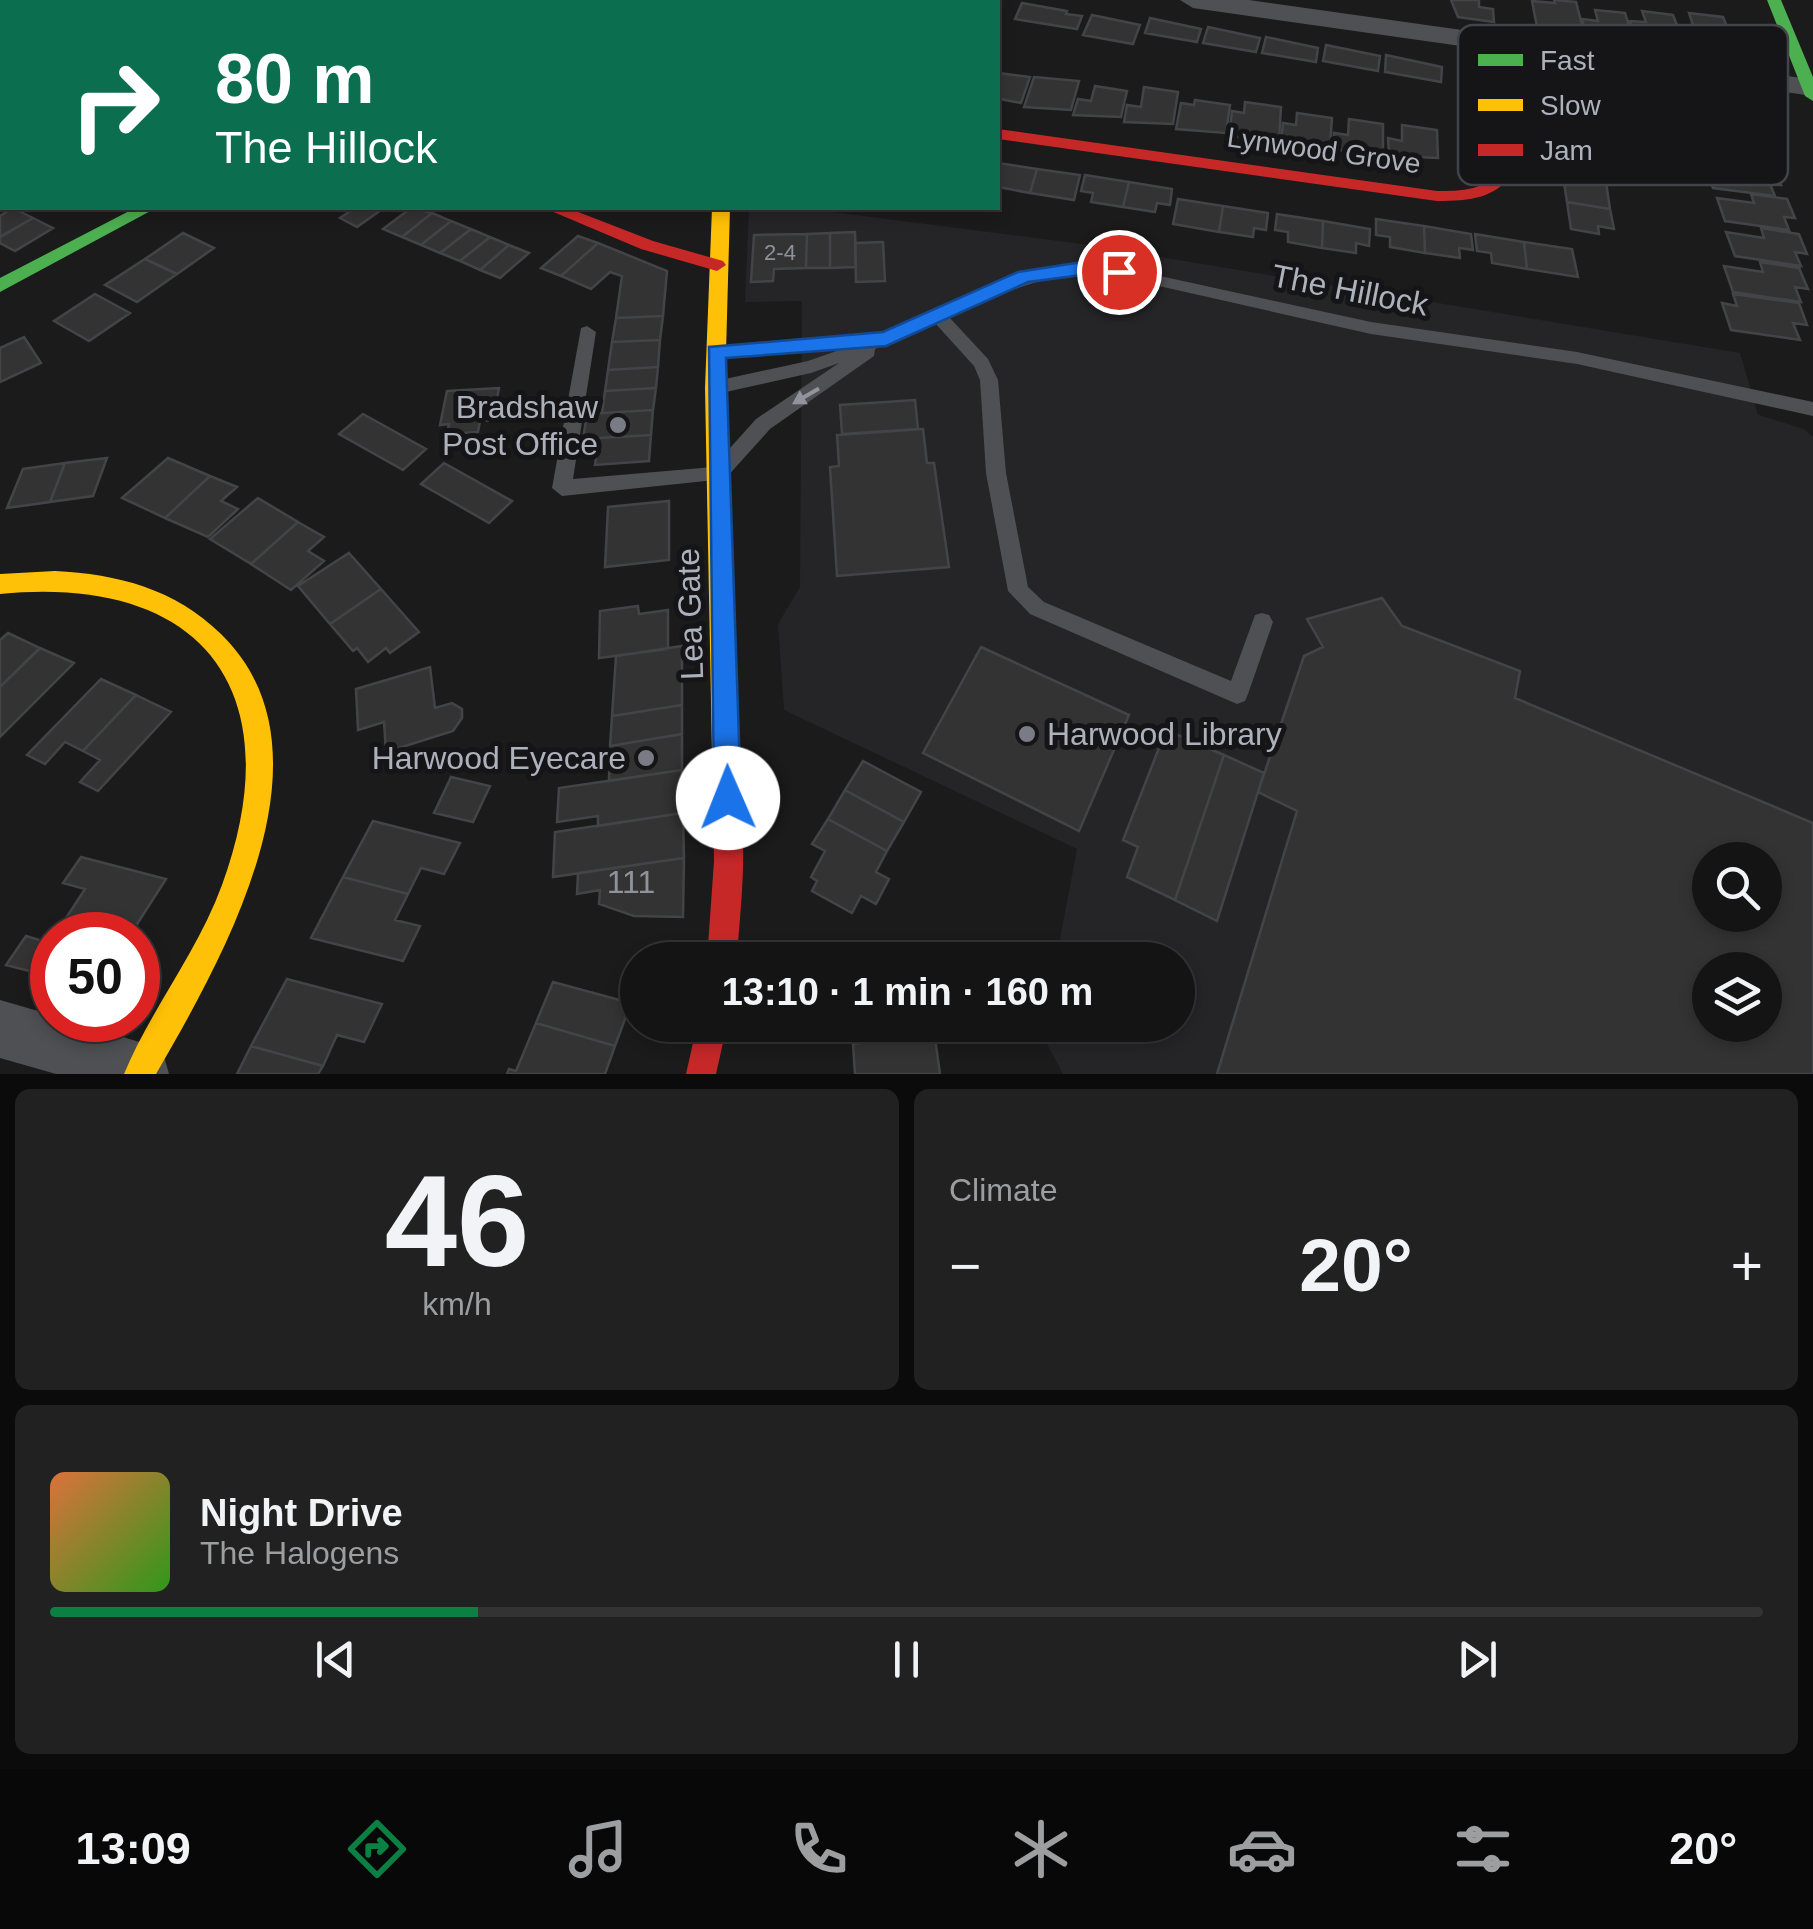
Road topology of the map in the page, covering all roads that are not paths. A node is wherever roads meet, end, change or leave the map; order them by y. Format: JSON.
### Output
{"nodes":[{"id":1,"x":1194,"y":0,"type":"edge"},
{"id":2,"x":1404,"y":0,"type":"edge"},
{"id":3,"x":1774,"y":0,"type":"edge"},
{"id":4,"x":1784,"y":25,"type":"edge"},
{"id":5,"x":1402,"y":31,"type":"junction"},
{"id":6,"x":1788,"y":35,"type":"edge"},
{"id":7,"x":1458,"y":39,"type":"edge"},
{"id":8,"x":1811,"y":92,"type":"edge"},
{"id":9,"x":1000,"y":134,"type":"edge"},
{"id":10,"x":1498,"y":185,"type":"edge"},
{"id":11,"x":143,"y":210,"type":"edge"},
{"id":12,"x":560,"y":210,"type":"edge"},
{"id":13,"x":721,"y":210,"type":"edge"},
{"id":14,"x":717,"y":265,"type":"junction"},
{"id":15,"x":0,"y":286,"type":"edge"},
{"id":16,"x":938,"y":316,"type":"junction"},
{"id":17,"x":587,"y":332,"type":"dead end"},
{"id":18,"x":886,"y":339,"type":"junction"},
{"id":19,"x":716,"y":352,"type":"junction"},
{"id":20,"x":715,"y":388,"type":"junction"},
{"id":21,"x":1813,"y":409,"type":"edge"},
{"id":22,"x":718,"y":474,"type":"junction"},
{"id":23,"x":0,"y":584,"type":"edge"},
{"id":24,"x":1262,"y":622,"type":"dead end"},
{"id":25,"x":723,"y":942,"type":"edge"},
{"id":26,"x":0,"y":1028,"type":"edge"},
{"id":27,"x":708,"y":1042,"type":"edge"},
{"id":28,"x":140,"y":1072,"type":"edge"},
{"id":29,"x":701,"y":1074,"type":"edge"}],
"edges":[{"from":1,"to":5,"type":"street"},
{"from":2,"to":5,"type":"street"},
{"from":3,"to":4,"type":"street"},
{"from":5,"to":7,"type":"street"},
{"from":6,"to":8,"type":"street"},
{"from":9,"to":10,"type":"street","name":"Lynwood Grove"},
{"from":11,"to":15,"type":"street"},
{"from":12,"to":14,"type":"street"},
{"from":13,"to":14,"type":"street","name":"Lea Gate"},
{"from":14,"to":19,"type":"street","name":"Lea Gate"},
{"from":16,"to":18,"type":"lane","name":"The Hillock"},
{"from":16,"to":21,"type":"lane","name":"The Hillock"},
{"from":16,"to":24,"type":"lane"},
{"from":17,"to":22,"type":"lane"},
{"from":18,"to":19,"type":"lane","name":"The Hillock"},
{"from":18,"to":20,"type":"lane","name":"The Hillock"},
{"from":18,"to":22,"type":"lane","name":"The Hillock","one_way":true},
{"from":19,"to":20,"type":"street","name":"Lea Gate"},
{"from":20,"to":22,"type":"street","name":"Lea Gate"},
{"from":22,"to":25,"type":"street","name":"Lea Gate"},
{"from":23,"to":28,"type":"street"},
{"from":26,"to":28,"type":"street"},
{"from":27,"to":29,"type":"street"}]}
